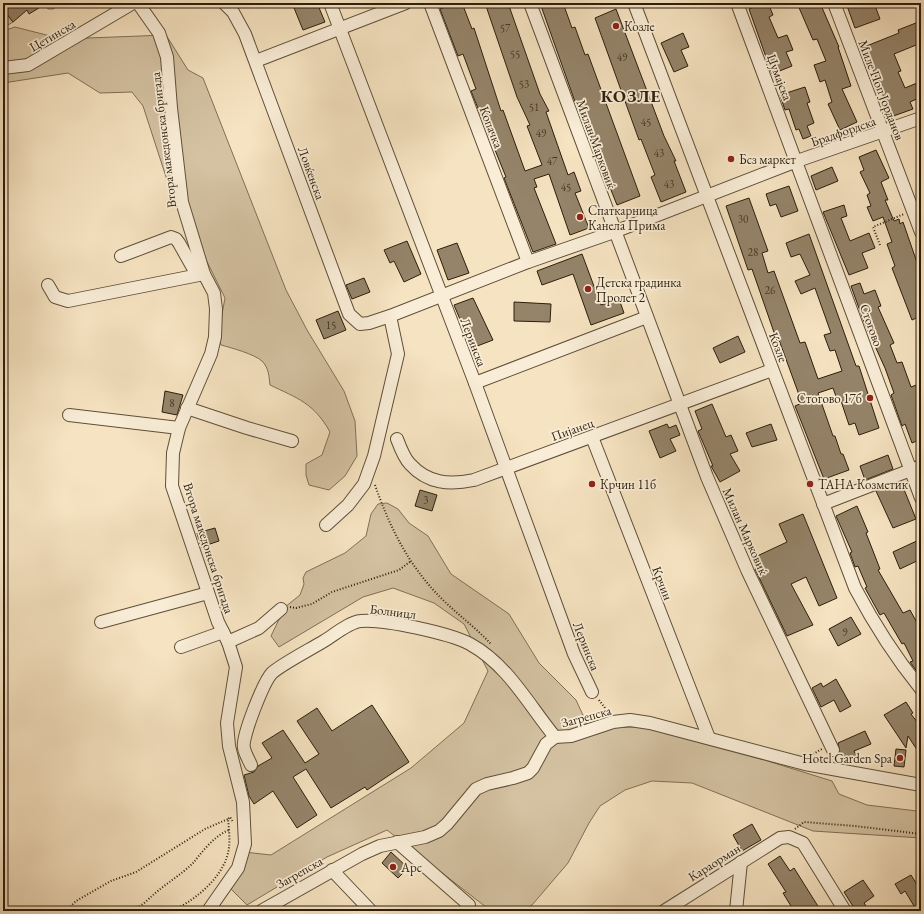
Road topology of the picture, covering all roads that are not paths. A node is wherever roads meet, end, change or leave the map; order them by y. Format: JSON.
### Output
{"nodes":[{"id":1,"x":133,"y":3,"type":"edge"},
{"id":2,"x":138,"y":3,"type":"edge"},
{"id":3,"x":224,"y":3,"type":"edge"},
{"id":4,"x":330,"y":3,"type":"edge"},
{"id":5,"x":406,"y":3,"type":"edge"},
{"id":6,"x":430,"y":3,"type":"edge"},
{"id":7,"x":530,"y":3,"type":"edge"},
{"id":8,"x":634,"y":3,"type":"edge"},
{"id":9,"x":737,"y":3,"type":"edge"},
{"id":10,"x":834,"y":3,"type":"edge"},
{"id":11,"x":340,"y":29,"type":"junction"},
{"id":12,"x":256,"y":61,"type":"junction"},
{"id":13,"x":3,"y":68,"type":"edge"},
{"id":14,"x":921,"y":118,"type":"edge"},
{"id":15,"x":882,"y":132,"type":"junction"},
{"id":16,"x":797,"y":161,"type":"junction"},
{"id":17,"x":706,"y":196,"type":"junction"},
{"id":18,"x":614,"y":232,"type":"junction"},
{"id":19,"x":921,"y":232,"type":"edge"},
{"id":20,"x":121,"y":256,"type":"dead end"},
{"id":21,"x":528,"y":262,"type":"junction"},
{"id":22,"x":201,"y":275,"type":"junction"},
{"id":23,"x":48,"y":285,"type":"dead end"},
{"id":24,"x":442,"y":296,"type":"junction"},
{"id":25,"x":390,"y":316,"type":"junction"},
{"id":26,"x":648,"y":317,"type":"junction"},
{"id":27,"x":772,"y":370,"type":"junction"},
{"id":28,"x":475,"y":383,"type":"junction"},
{"id":29,"x":679,"y":403,"type":"junction"},
{"id":30,"x":187,"y":408,"type":"junction"},
{"id":31,"x":69,"y":415,"type":"dead end"},
{"id":32,"x":179,"y":428,"type":"junction"},
{"id":33,"x":592,"y":437,"type":"junction"},
{"id":34,"x":397,"y":439,"type":"dead end"},
{"id":35,"x":292,"y":441,"type":"dead end"},
{"id":36,"x":506,"y":468,"type":"junction"},
{"id":37,"x":916,"y":468,"type":"edge"},
{"id":38,"x":921,"y":498,"type":"edge"},
{"id":39,"x":823,"y":504,"type":"junction"},
{"id":40,"x":326,"y":525,"type":"dead end"},
{"id":41,"x":208,"y":592,"type":"junction"},
{"id":42,"x":281,"y":609,"type":"road end"},
{"id":43,"x":101,"y":622,"type":"dead end"},
{"id":44,"x":225,"y":637,"type":"junction"},
{"id":45,"x":180,"y":647,"type":"dead end"},
{"id":46,"x":921,"y":689,"type":"edge"},
{"id":47,"x":592,"y":692,"type":"road end"},
{"id":48,"x":554,"y":737,"type":"junction"},
{"id":49,"x":709,"y":738,"type":"junction"},
{"id":50,"x":832,"y":747,"type":"road end"},
{"id":51,"x":251,"y":765,"type":"dead end"},
{"id":52,"x":921,"y":785,"type":"edge"},
{"id":53,"x":397,"y":842,"type":"junction"},
{"id":54,"x":741,"y":862,"type":"junction"},
{"id":55,"x":332,"y":870,"type":"junction"},
{"id":56,"x":469,"y":905,"type":"dead end"},
{"id":57,"x":276,"y":908,"type":"edge"},
{"id":58,"x":208,"y":911,"type":"edge"},
{"id":59,"x":261,"y":911,"type":"edge"},
{"id":60,"x":371,"y":911,"type":"edge"},
{"id":61,"x":664,"y":911,"type":"edge"},
{"id":62,"x":736,"y":911,"type":"edge"},
{"id":63,"x":845,"y":911,"type":"edge"}],
"edges":[{"from":1,"to":13,"type":"street","name":"Цетинска"},
{"from":2,"to":22,"type":"street","name":"Втора македонска бригада"},
{"from":3,"to":12,"type":"street","name":"Ловќенска"},
{"from":4,"to":11,"type":"street","name":"Леринска"},
{"from":5,"to":11,"type":"street"},
{"from":6,"to":21,"type":"street","name":"Копачка"},
{"from":7,"to":18,"type":"street","name":"Милан Марковиќ"},
{"from":8,"to":17,"type":"street","name":"Козле"},
{"from":9,"to":16,"type":"street","name":"Џумајска"},
{"from":10,"to":15,"type":"street","name":"Миле Поп Јорданов"},
{"from":11,"to":12,"type":"street"},
{"from":11,"to":24,"type":"street","name":"Леринска"},
{"from":12,"to":25,"type":"street","name":"Ловќенска"},
{"from":14,"to":15,"type":"street","name":"Брадфордска"},
{"from":15,"to":16,"type":"street","name":"Брадфордска"},
{"from":15,"to":19,"type":"street","name":"Миле Поп Јорданов"},
{"from":16,"to":17,"type":"street","name":"Брадфордска"},
{"from":16,"to":37,"type":"street","name":"Стогово"},
{"from":17,"to":18,"type":"street","name":"Ловќенска"},
{"from":17,"to":27,"type":"street","name":"Козле"},
{"from":18,"to":21,"type":"street","name":"Ловќенска"},
{"from":18,"to":26,"type":"street","name":"Милан Марковиќ"},
{"from":20,"to":22,"type":"street"},
{"from":21,"to":24,"type":"street","name":"Ловќенска"},
{"from":22,"to":23,"type":"street"},
{"from":22,"to":30,"type":"street","name":"Втора македонска бригада"},
{"from":24,"to":25,"type":"street","name":"Ловќенска"},
{"from":24,"to":28,"type":"street","name":"Леринска"},
{"from":25,"to":40,"type":"street"},
{"from":26,"to":28,"type":"street"},
{"from":26,"to":29,"type":"street","name":"Милан Марковиќ"},
{"from":27,"to":29,"type":"street","name":"Пијанец"},
{"from":27,"to":39,"type":"street","name":"Козле"},
{"from":28,"to":36,"type":"street","name":"Леринска"},
{"from":29,"to":33,"type":"street","name":"Пијанец"},
{"from":29,"to":50,"type":"street","name":"Милан Марковиќ"},
{"from":30,"to":32,"type":"street","name":"Втора македонска бригада"},
{"from":30,"to":35,"type":"street"},
{"from":31,"to":32,"type":"street"},
{"from":32,"to":41,"type":"street","name":"Втора македонска бригада"},
{"from":33,"to":36,"type":"street","name":"Пијанец"},
{"from":33,"to":49,"type":"street","name":"Крчин"},
{"from":34,"to":36,"type":"street","name":"Пијанец"},
{"from":36,"to":47,"type":"street","name":"Леринска"},
{"from":37,"to":38,"type":"street","name":"Стогово"},
{"from":37,"to":39,"type":"street"},
{"from":39,"to":46,"type":"street","name":"Козле"},
{"from":41,"to":43,"type":"street"},
{"from":41,"to":44,"type":"street","name":"Втора македонска бригада"},
{"from":42,"to":44,"type":"street"},
{"from":44,"to":45,"type":"street"},
{"from":44,"to":58,"type":"street","name":"Втора македонска бригада"},
{"from":48,"to":49,"type":"street","name":"Загрепска"},
{"from":48,"to":51,"type":"street","name":"Болницл"},
{"from":48,"to":53,"type":"street","name":"Загрепска"},
{"from":49,"to":52,"type":"street","name":"Загрепска"},
{"from":53,"to":55,"type":"street","name":"Загрепска"},
{"from":53,"to":56,"type":"street"},
{"from":54,"to":61,"type":"street","name":"Караорман"},
{"from":54,"to":62,"type":"street"},
{"from":54,"to":63,"type":"street","name":"Караорман"},
{"from":55,"to":57,"type":"street","name":"Загрепска"},
{"from":55,"to":60,"type":"street"},
{"from":57,"to":59,"type":"street","name":"Загрепска"}]}
